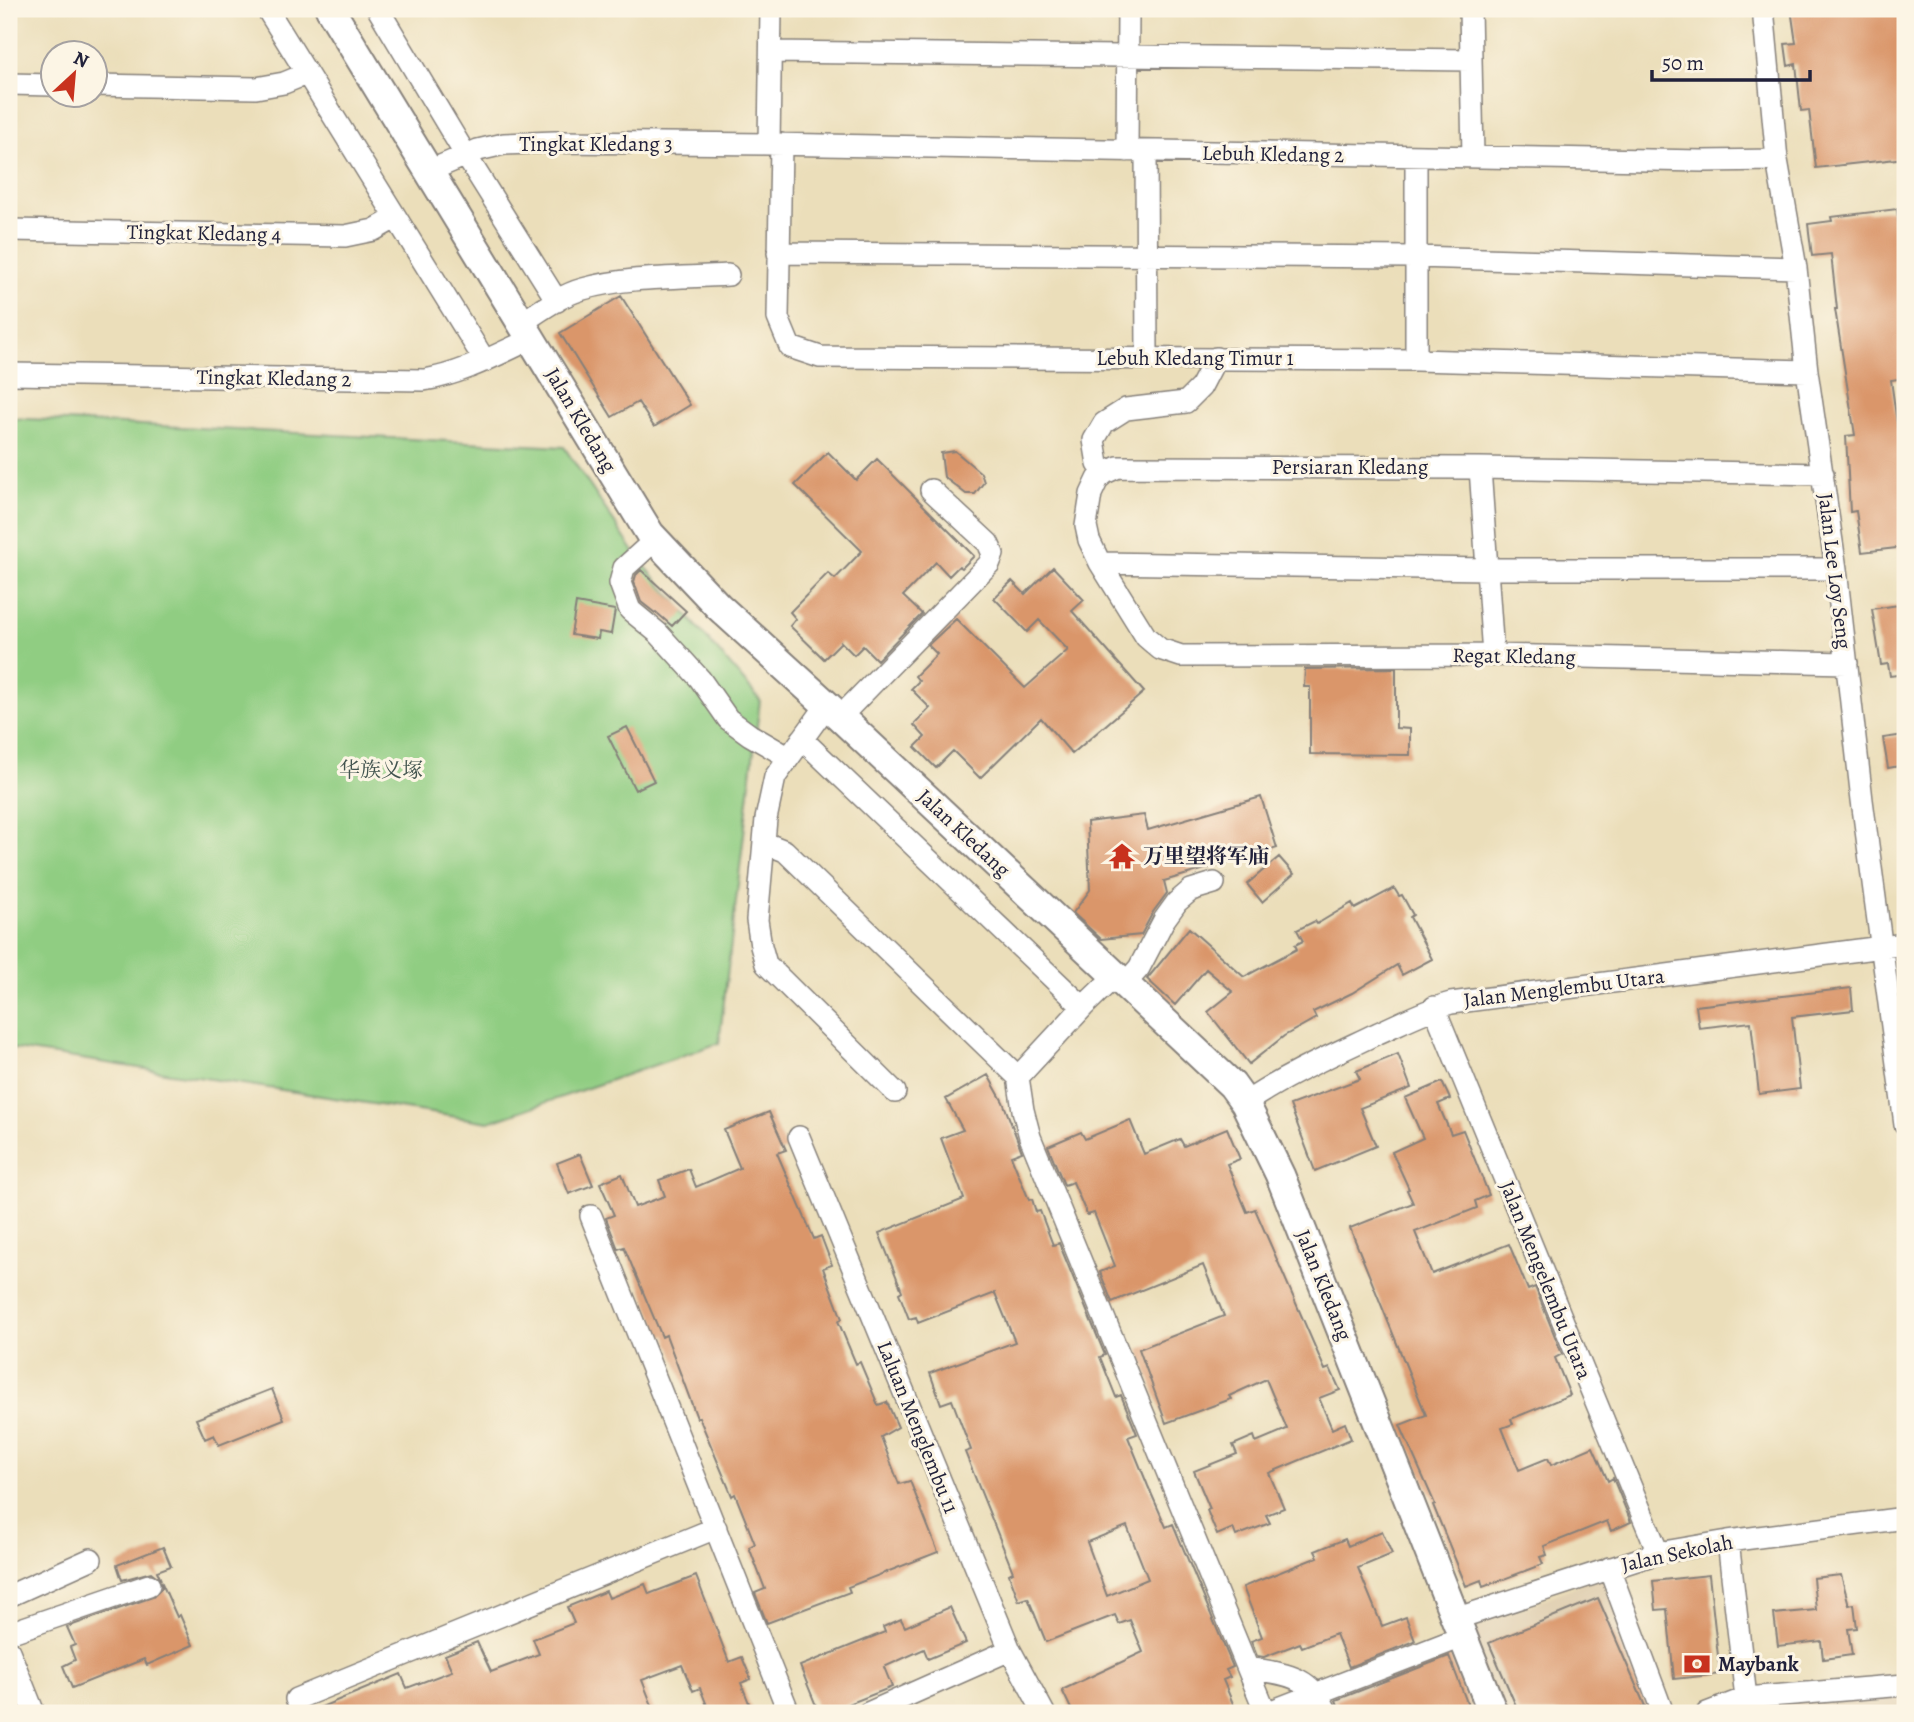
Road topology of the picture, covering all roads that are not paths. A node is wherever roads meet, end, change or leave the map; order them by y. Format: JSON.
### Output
{"nodes":[{"id":1,"x":267,"y":9,"type":"edge"},
{"id":2,"x":330,"y":9,"type":"edge"},
{"id":3,"x":771,"y":9,"type":"edge"},
{"id":4,"x":1128,"y":9,"type":"edge"},
{"id":5,"x":1470,"y":9,"type":"edge"},
{"id":6,"x":385,"y":11,"type":"edge"},
{"id":7,"x":1764,"y":19,"type":"dead end"},
{"id":8,"x":771,"y":52,"type":"junction"},
{"id":9,"x":1128,"y":56,"type":"junction"},
{"id":10,"x":1470,"y":60,"type":"junction"},
{"id":11,"x":306,"y":74,"type":"junction"},
{"id":12,"x":9,"y":84,"type":"edge"},
{"id":13,"x":38,"y":85,"type":"edge"},
{"id":14,"x":108,"y":85,"type":"edge"},
{"id":15,"x":775,"y":144,"type":"junction"},
{"id":16,"x":1137,"y":151,"type":"junction"},
{"id":17,"x":465,"y":154,"type":"junction"},
{"id":18,"x":1416,"y":156,"type":"junction"},
{"id":19,"x":1472,"y":157,"type":"junction"},
{"id":20,"x":1777,"y":160,"type":"junction"},
{"id":21,"x":429,"y":171,"type":"junction"},
{"id":22,"x":395,"y":218,"type":"junction"},
{"id":23,"x":9,"y":230,"type":"edge"},
{"id":24,"x":778,"y":253,"type":"junction"},
{"id":25,"x":1147,"y":256,"type":"junction"},
{"id":26,"x":1416,"y":257,"type":"junction"},
{"id":27,"x":1796,"y":268,"type":"junction"},
{"id":28,"x":728,"y":275,"type":"dead end"},
{"id":29,"x":557,"y":301,"type":"junction"},
{"id":30,"x":526,"y":331,"type":"junction"},
{"id":31,"x":1147,"y":358,"type":"junction"},
{"id":32,"x":1216,"y":358,"type":"junction"},
{"id":33,"x":485,"y":360,"type":"junction"},
{"id":34,"x":1416,"y":360,"type":"junction"},
{"id":35,"x":1807,"y":371,"type":"junction"},
{"id":36,"x":9,"y":374,"type":"edge"},
{"id":37,"x":1480,"y":468,"type":"junction"},
{"id":38,"x":1105,"y":473,"type":"junction"},
{"id":39,"x":1823,"y":474,"type":"junction"},
{"id":40,"x":931,"y":490,"type":"dead end"},
{"id":41,"x":656,"y":539,"type":"junction"},
{"id":42,"x":1101,"y":563,"type":"junction"},
{"id":43,"x":1487,"y":569,"type":"junction"},
{"id":44,"x":1836,"y":569,"type":"junction"},
{"id":45,"x":1493,"y":655,"type":"junction"},
{"id":46,"x":1847,"y":663,"type":"junction"},
{"id":47,"x":834,"y":711,"type":"junction"},
{"id":48,"x":802,"y":739,"type":"junction"},
{"id":49,"x":788,"y":757,"type":"junction"},
{"id":50,"x":765,"y":843,"type":"junction"},
{"id":51,"x":1214,"y":883,"type":"dead end"},
{"id":52,"x":1905,"y":944,"type":"edge"},
{"id":53,"x":1882,"y":948,"type":"junction"},
{"id":54,"x":1120,"y":980,"type":"junction"},
{"id":55,"x":1083,"y":1007,"type":"junction"},
{"id":56,"x":1434,"y":1007,"type":"junction"},
{"id":57,"x":1018,"y":1077,"type":"junction"},
{"id":58,"x":895,"y":1092,"type":"dead end"},
{"id":59,"x":1245,"y":1103,"type":"junction"},
{"id":60,"x":1905,"y":1124,"type":"edge"},
{"id":61,"x":799,"y":1137,"type":"dead end"},
{"id":62,"x":591,"y":1216,"type":"dead end"},
{"id":63,"x":1905,"y":1518,"type":"edge"},
{"id":64,"x":716,"y":1528,"type":"junction"},
{"id":65,"x":1728,"y":1541,"type":"junction"},
{"id":66,"x":1658,"y":1553,"type":"junction"},
{"id":67,"x":91,"y":1559,"type":"dead end"},
{"id":68,"x":1609,"y":1568,"type":"junction"},
{"id":69,"x":149,"y":1585,"type":"dead end"},
{"id":70,"x":9,"y":1596,"type":"edge"},
{"id":71,"x":1459,"y":1628,"type":"junction"},
{"id":72,"x":9,"y":1633,"type":"edge"},
{"id":73,"x":1010,"y":1650,"type":"junction"},
{"id":74,"x":9,"y":1651,"type":"edge"},
{"id":75,"x":1248,"y":1668,"type":"junction"},
{"id":76,"x":1905,"y":1685,"type":"edge"},
{"id":77,"x":1746,"y":1698,"type":"junction"},
{"id":78,"x":296,"y":1699,"type":"dead end"},
{"id":79,"x":1323,"y":1704,"type":"edge"},
{"id":80,"x":34,"y":1713,"type":"edge"},
{"id":81,"x":789,"y":1713,"type":"edge"},
{"id":82,"x":868,"y":1713,"type":"edge"},
{"id":83,"x":1044,"y":1713,"type":"edge"},
{"id":84,"x":1493,"y":1713,"type":"edge"},
{"id":85,"x":1663,"y":1713,"type":"edge"},
{"id":86,"x":1707,"y":1713,"type":"edge"}],
"edges":[{"from":1,"to":11,"type":"street"},
{"from":2,"to":21,"type":"main road","name":"Jalan Kledang"},
{"from":3,"to":8,"type":"street","name":"Lebuh Kledang Timur 1"},
{"from":4,"to":9,"type":"street"},
{"from":5,"to":10,"type":"street"},
{"from":6,"to":17,"type":"street"},
{"from":7,"to":20,"type":"street","name":"Jalan Lee Loy Seng"},
{"from":8,"to":9,"type":"street"},
{"from":8,"to":15,"type":"street","name":"Lebuh Kledang Timur 1"},
{"from":9,"to":10,"type":"street"},
{"from":9,"to":16,"type":"street"},
{"from":10,"to":19,"type":"street"},
{"from":11,"to":14,"type":"street"},
{"from":11,"to":22,"type":"street"},
{"from":12,"to":13,"type":"street"},
{"from":15,"to":16,"type":"street","name":"Lebuh Kledang 2"},
{"from":15,"to":17,"type":"street","name":"Tingkat Kledang 3"},
{"from":15,"to":24,"type":"street","name":"Lebuh Kledang Timur 1"},
{"from":16,"to":18,"type":"street","name":"Lebuh Kledang 2"},
{"from":16,"to":25,"type":"street"},
{"from":17,"to":21,"type":"street","name":"Tingkat Kledang 3"},
{"from":17,"to":29,"type":"street"},
{"from":18,"to":19,"type":"street","name":"Lebuh Kledang 2"},
{"from":18,"to":26,"type":"street"},
{"from":19,"to":20,"type":"street","name":"Lebuh Kledang 2"},
{"from":20,"to":27,"type":"street","name":"Jalan Lee Loy Seng"},
{"from":21,"to":30,"type":"main road","name":"Jalan Kledang"},
{"from":22,"to":23,"type":"street","name":"Tingkat Kledang 4"},
{"from":22,"to":33,"type":"street"},
{"from":24,"to":25,"type":"street"},
{"from":24,"to":31,"type":"street","name":"Lebuh Kledang Timur 1"},
{"from":25,"to":26,"type":"street"},
{"from":25,"to":31,"type":"street"},
{"from":26,"to":27,"type":"street"},
{"from":26,"to":34,"type":"street"},
{"from":27,"to":35,"type":"street","name":"Jalan Lee Loy Seng"},
{"from":28,"to":29,"type":"street","name":"Tingkat Kledang 2"},
{"from":29,"to":30,"type":"street","name":"Tingkat Kledang 2"},
{"from":30,"to":33,"type":"street","name":"Tingkat Kledang 2"},
{"from":30,"to":41,"type":"main road","name":"Jalan Kledang"},
{"from":31,"to":32,"type":"street","name":"Lebuh Kledang Timur 1"},
{"from":32,"to":34,"type":"street","name":"Lebuh Kledang Timur 1"},
{"from":32,"to":38,"type":"street"},
{"from":33,"to":36,"type":"street","name":"Tingkat Kledang 2"},
{"from":34,"to":35,"type":"street","name":"Lebuh Kledang Timur 1"},
{"from":35,"to":39,"type":"street","name":"Jalan Lee Loy Seng"},
{"from":37,"to":38,"type":"street","name":"Persiaran Kledang"},
{"from":37,"to":39,"type":"street","name":"Persiaran Kledang"},
{"from":37,"to":43,"type":"street"},
{"from":38,"to":42,"type":"street"},
{"from":39,"to":44,"type":"street","name":"Jalan Lee Loy Seng"},
{"from":40,"to":47,"type":"street"},
{"from":41,"to":47,"type":"main road","name":"Jalan Kledang"},
{"from":41,"to":49,"type":"street"},
{"from":42,"to":43,"type":"street"},
{"from":42,"to":45,"type":"street","name":"Regat Kledang"},
{"from":43,"to":44,"type":"street"},
{"from":43,"to":45,"type":"street"},
{"from":44,"to":46,"type":"street","name":"Jalan Lee Loy Seng"},
{"from":45,"to":46,"type":"street","name":"Regat Kledang"},
{"from":46,"to":53,"type":"street","name":"Jalan Lee Loy Seng"},
{"from":47,"to":48,"type":"street"},
{"from":47,"to":54,"type":"main road","name":"Jalan Kledang"},
{"from":48,"to":49,"type":"street"},
{"from":48,"to":55,"type":"street"},
{"from":49,"to":50,"type":"street"},
{"from":50,"to":57,"type":"street"},
{"from":50,"to":58,"type":"street"},
{"from":51,"to":54,"type":"street"},
{"from":52,"to":53,"type":"street","name":"Jalan Menglembu Utara"},
{"from":53,"to":56,"type":"street","name":"Jalan Menglembu Utara"},
{"from":53,"to":60,"type":"street","name":"Jalan Lee Loy Seng"},
{"from":54,"to":55,"type":"street"},
{"from":54,"to":59,"type":"main road","name":"Jalan Kledang"},
{"from":55,"to":57,"type":"street"},
{"from":56,"to":59,"type":"street","name":"Jalan Menglembu Utara"},
{"from":56,"to":66,"type":"street","name":"Jalan Mengelembu Utara"},
{"from":57,"to":75,"type":"street"},
{"from":59,"to":71,"type":"main road","name":"Jalan Kledang"},
{"from":61,"to":73,"type":"street","name":"Laluan Menglembu 11"},
{"from":62,"to":64,"type":"street"},
{"from":63,"to":65,"type":"street","name":"Jalan Sekolah"},
{"from":64,"to":78,"type":"street"},
{"from":64,"to":81,"type":"street"},
{"from":65,"to":66,"type":"street","name":"Jalan Sekolah"},
{"from":65,"to":77,"type":"street"},
{"from":66,"to":68,"type":"street","name":"Jalan Sekolah"},
{"from":67,"to":70,"type":"street"},
{"from":68,"to":71,"type":"street","name":"Jalan Sekolah"},
{"from":68,"to":85,"type":"street"},
{"from":69,"to":72,"type":"street"},
{"from":71,"to":79,"type":"street","name":"Jalan Sekolah"},
{"from":71,"to":84,"type":"main road","name":"Jalan Kledang"},
{"from":73,"to":82,"type":"street"},
{"from":73,"to":83,"type":"street","name":"Laluan Menglembu 11"},
{"from":74,"to":80,"type":"street"},
{"from":75,"to":79,"type":"street"},
{"from":75,"to":79,"type":"street","name":"Jalan Sekolah"},
{"from":76,"to":77,"type":"street"},
{"from":77,"to":86,"type":"street"}]}
